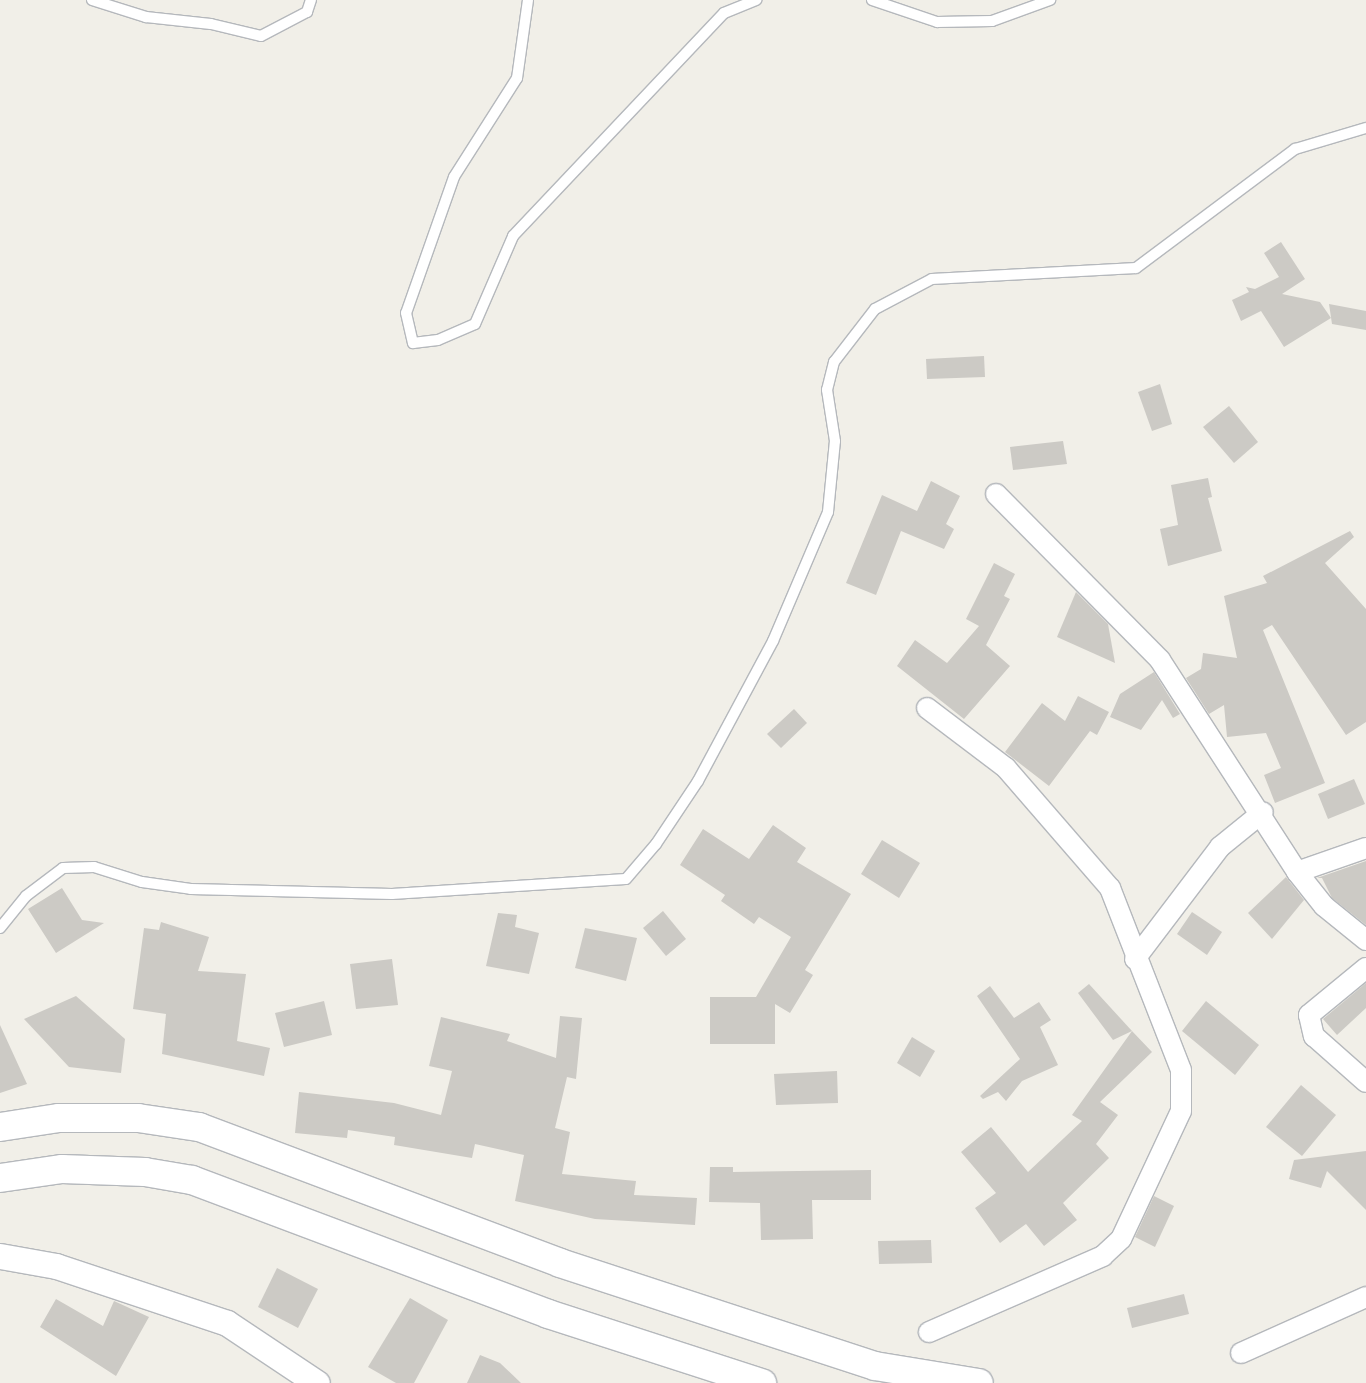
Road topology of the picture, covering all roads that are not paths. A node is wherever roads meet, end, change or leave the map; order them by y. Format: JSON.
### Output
{"nodes":[{"id":1,"x":92,"y":0,"type":"edge"},
{"id":2,"x":311,"y":0,"type":"edge"},
{"id":3,"x":528,"y":0,"type":"edge"},
{"id":4,"x":757,"y":0,"type":"edge"},
{"id":5,"x":872,"y":0,"type":"edge"},
{"id":6,"x":1050,"y":0,"type":"edge"},
{"id":7,"x":1366,"y":128,"type":"edge"},
{"id":8,"x":996,"y":494,"type":"dead end"},
{"id":9,"x":927,"y":708,"type":"dead end"},
{"id":10,"x":1263,"y":812,"type":"junction"},
{"id":11,"x":1366,"y":848,"type":"edge"},
{"id":12,"x":1297,"y":872,"type":"junction"},
{"id":13,"x":0,"y":928,"type":"edge"},
{"id":14,"x":1366,"y":940,"type":"edge"},
{"id":15,"x":1135,"y":959,"type":"junction"},
{"id":16,"x":1366,"y":968,"type":"edge"},
{"id":17,"x":1366,"y":1082,"type":"edge"},
{"id":18,"x":0,"y":1127,"type":"edge"},
{"id":19,"x":0,"y":1178,"type":"edge"},
{"id":20,"x":0,"y":1256,"type":"edge"},
{"id":21,"x":1366,"y":1297,"type":"edge"},
{"id":22,"x":929,"y":1332,"type":"dead end"},
{"id":23,"x":1241,"y":1353,"type":"dead end"},
{"id":24,"x":317,"y":1383,"type":"edge"},
{"id":25,"x":762,"y":1383,"type":"edge"},
{"id":26,"x":979,"y":1383,"type":"edge"}],
"edges":[{"from":1,"to":2,"type":"lane"},
{"from":3,"to":4,"type":"lane"},
{"from":5,"to":6,"type":"lane"},
{"from":7,"to":13,"type":"lane"},
{"from":8,"to":10,"type":"street"},
{"from":9,"to":15,"type":"street"},
{"from":10,"to":12,"type":"street"},
{"from":10,"to":15,"type":"street"},
{"from":11,"to":12,"type":"street"},
{"from":12,"to":14,"type":"street"},
{"from":15,"to":22,"type":"street"},
{"from":16,"to":17,"type":"street"},
{"from":18,"to":26,"type":"main road"},
{"from":19,"to":25,"type":"main road"},
{"from":20,"to":24,"type":"street"},
{"from":21,"to":23,"type":"street"}]}
